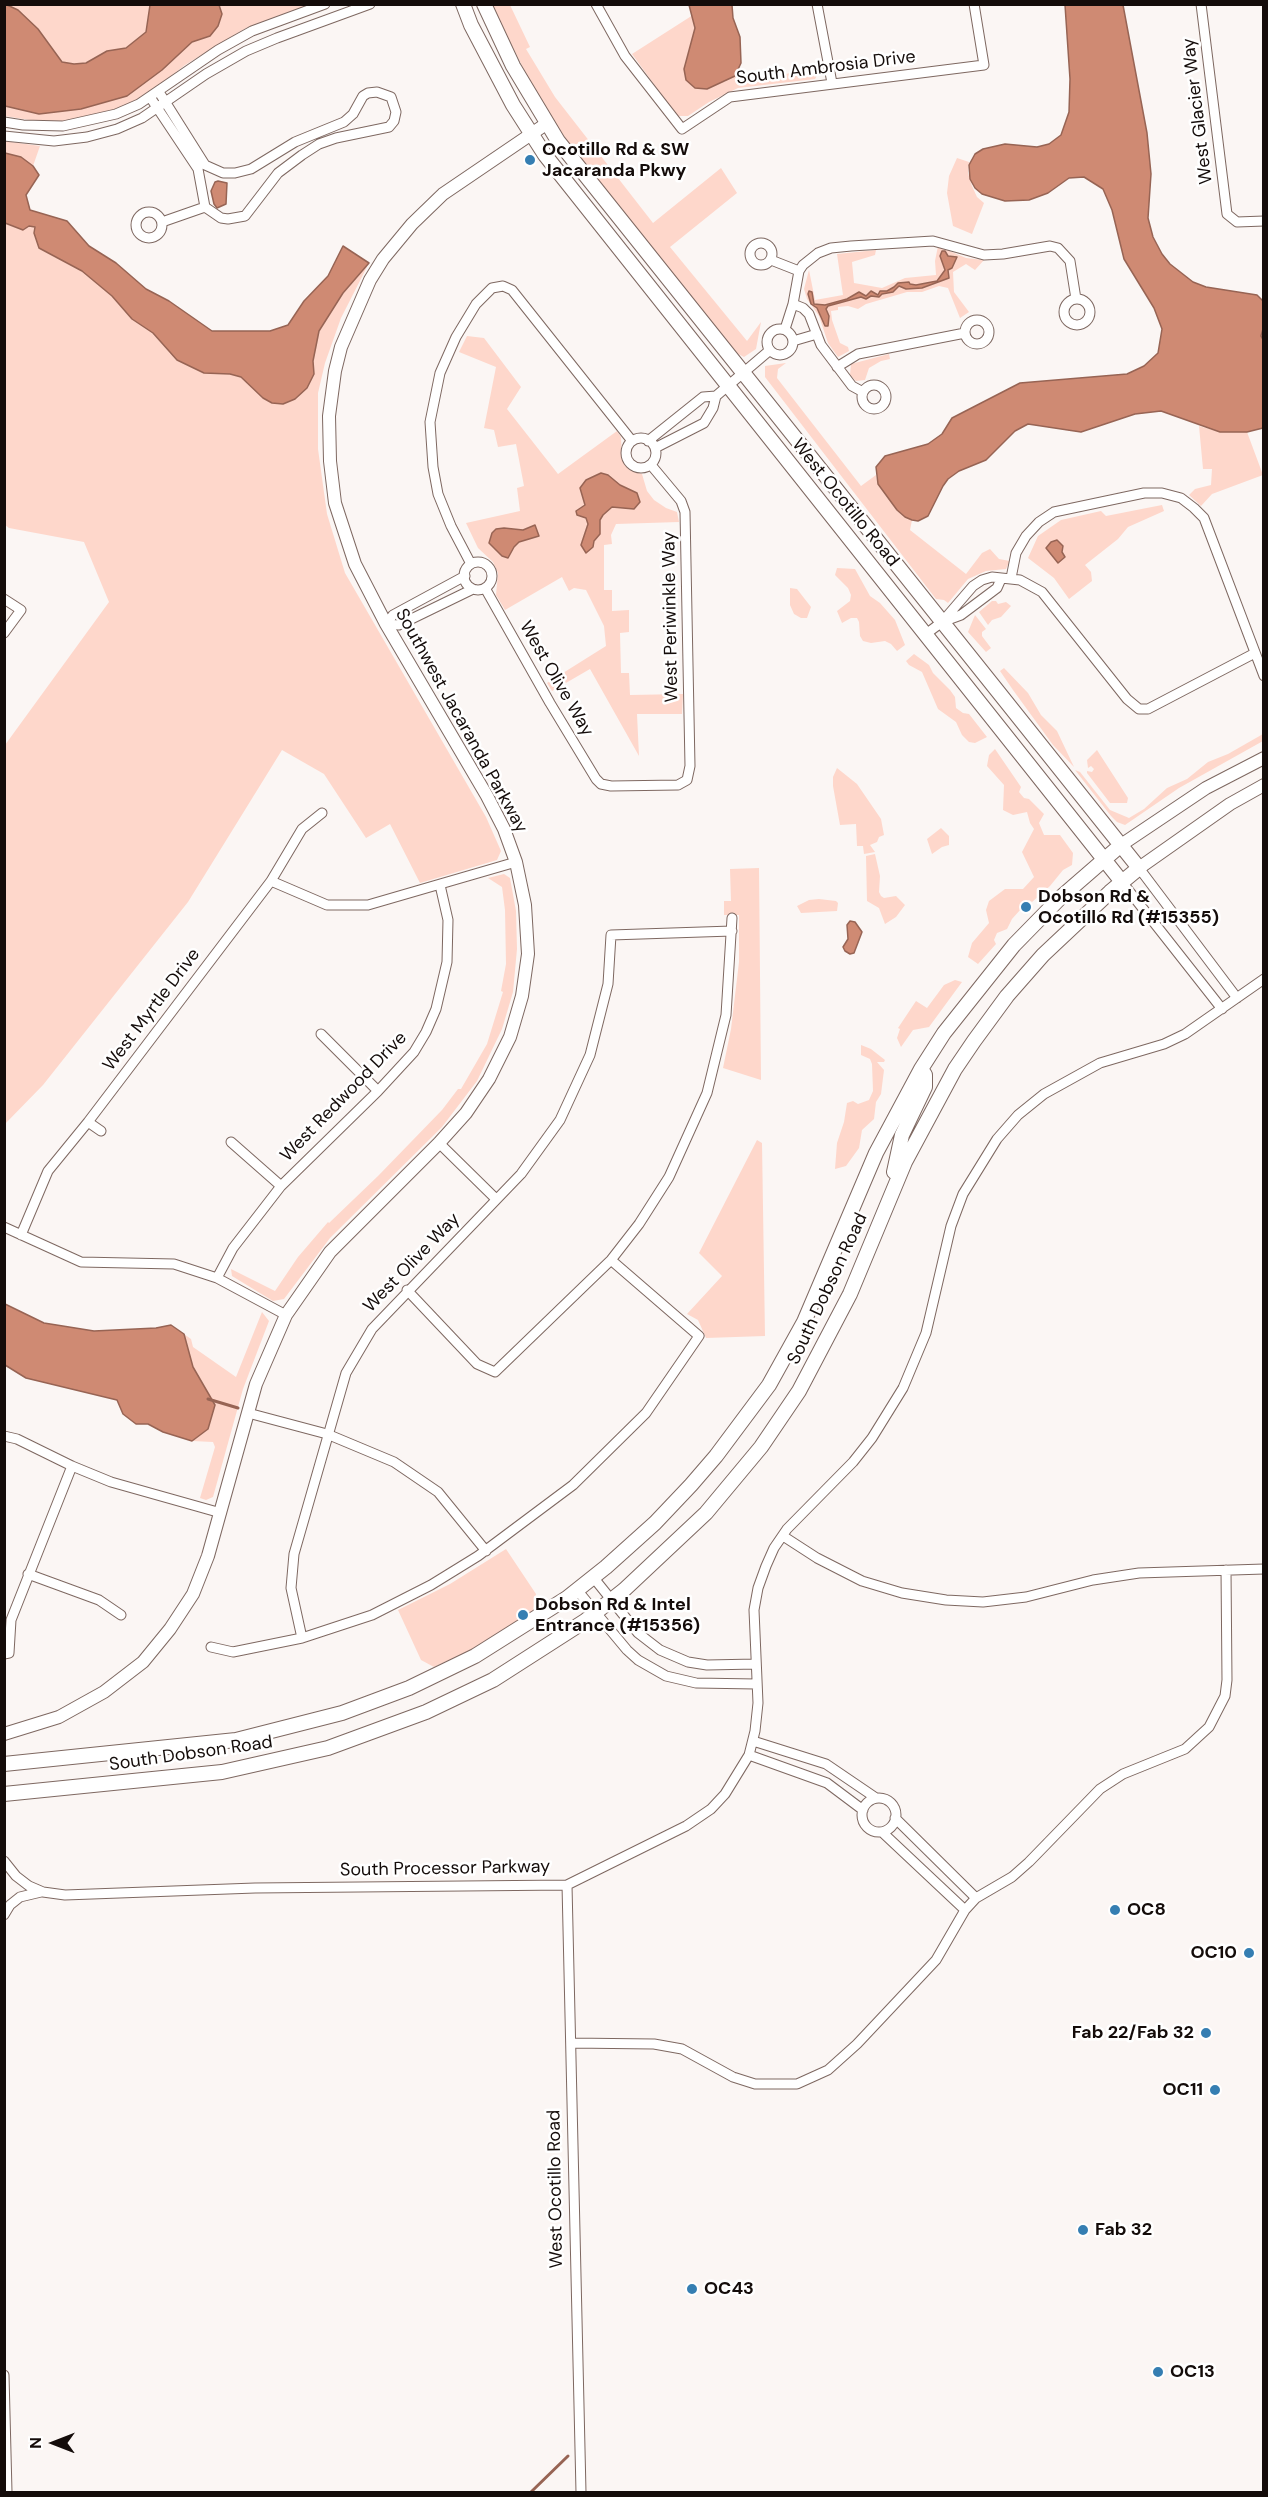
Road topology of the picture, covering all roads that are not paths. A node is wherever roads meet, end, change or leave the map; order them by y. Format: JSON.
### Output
{"nodes":[{"id":1,"x":325,"y":4,"type":"edge"},
{"id":2,"x":370,"y":4,"type":"edge"},
{"id":3,"x":463,"y":4,"type":"edge"},
{"id":4,"x":484,"y":4,"type":"edge"},
{"id":5,"x":596,"y":4,"type":"edge"},
{"id":6,"x":817,"y":4,"type":"edge"},
{"id":7,"x":974,"y":4,"type":"edge"},
{"id":8,"x":1201,"y":4,"type":"edge"},
{"id":9,"x":832,"y":83,"type":"junction"},
{"id":10,"x":154,"y":94,"type":"junction"},
{"id":11,"x":162,"y":106,"type":"junction"},
{"id":12,"x":4,"y":122,"type":"edge"},
{"id":13,"x":546,"y":124,"type":"junction"},
{"id":14,"x":530,"y":134,"type":"junction"},
{"id":15,"x":4,"y":136,"type":"edge"},
{"id":16,"x":205,"y":207,"type":"junction"},
{"id":17,"x":1263,"y":221,"type":"edge"},
{"id":18,"x":162,"y":222,"type":"dead end"},
{"id":19,"x":771,"y":260,"type":"dead end"},
{"id":20,"x":799,"y":271,"type":"junction"},
{"id":21,"x":1076,"y":299,"type":"dead end"},
{"id":22,"x":793,"y":304,"type":"junction"},
{"id":23,"x":785,"y":330,"type":"junction"},
{"id":24,"x":965,"y":333,"type":"dead end"},
{"id":25,"x":817,"y":334,"type":"junction"},
{"id":26,"x":793,"y":341,"type":"junction"},
{"id":27,"x":770,"y":350,"type":"junction"},
{"id":28,"x":837,"y":367,"type":"junction"},
{"id":29,"x":743,"y":374,"type":"junction"},
{"id":30,"x":728,"y":386,"type":"junction"},
{"id":31,"x":863,"y":392,"type":"dead end"},
{"id":32,"x":716,"y":396,"type":"junction"},
{"id":33,"x":632,"y":441,"type":"junction"},
{"id":34,"x":652,"y":444,"type":"junction"},
{"id":35,"x":651,"y":465,"type":"junction"},
{"id":36,"x":471,"y":564,"type":"junction"},
{"id":37,"x":465,"y":576,"type":"junction"},
{"id":38,"x":1006,"y":579,"type":"junction"},
{"id":39,"x":974,"y":586,"type":"junction"},
{"id":40,"x":485,"y":588,"type":"junction"},
{"id":41,"x":473,"y":589,"type":"junction"},
{"id":42,"x":984,"y":598,"type":"junction"},
{"id":43,"x":4,"y":599,"type":"edge"},
{"id":44,"x":942,"y":622,"type":"junction"},
{"id":45,"x":387,"y":624,"type":"junction"},
{"id":46,"x":4,"y":633,"type":"edge"},
{"id":47,"x":926,"y":634,"type":"junction"},
{"id":48,"x":1255,"y":653,"type":"junction"},
{"id":49,"x":1263,"y":676,"type":"edge"},
{"id":50,"x":1263,"y":758,"type":"edge"},
{"id":51,"x":601,"y":784,"type":"joint"},
{"id":52,"x":1263,"y":785,"type":"edge"},
{"id":53,"x":322,"y":813,"type":"dead end"},
{"id":54,"x":1121,"y":845,"type":"junction"},
{"id":55,"x":1105,"y":859,"type":"junction"},
{"id":56,"x":516,"y":862,"type":"junction"},
{"id":57,"x":1139,"y":868,"type":"junction"},
{"id":58,"x":271,"y":881,"type":"junction"},
{"id":59,"x":1122,"y":882,"type":"junction"},
{"id":60,"x":440,"y":885,"type":"junction"},
{"id":61,"x":732,"y":918,"type":"dead end"},
{"id":62,"x":732,"y":931,"type":"junction"},
{"id":63,"x":1263,"y":979,"type":"edge"},
{"id":64,"x":1237,"y":998,"type":"junction"},
{"id":65,"x":1222,"y":1009,"type":"junction"},
{"id":66,"x":321,"y":1034,"type":"dead end"},
{"id":67,"x":921,"y":1069,"type":"junction"},
{"id":68,"x":378,"y":1091,"type":"junction"},
{"id":69,"x":88,"y":1122,"type":"junction"},
{"id":70,"x":101,"y":1131,"type":"dead end"},
{"id":71,"x":231,"y":1142,"type":"dead end"},
{"id":72,"x":439,"y":1143,"type":"junction"},
{"id":73,"x":281,"y":1186,"type":"junction"},
{"id":74,"x":890,"y":1195,"type":"junction"},
{"id":75,"x":496,"y":1199,"type":"junction"},
{"id":76,"x":4,"y":1227,"type":"edge"},
{"id":77,"x":21,"y":1235,"type":"junction"},
{"id":78,"x":611,"y":1260,"type":"junction"},
{"id":79,"x":217,"y":1278,"type":"junction"},
{"id":80,"x":407,"y":1290,"type":"junction"},
{"id":81,"x":286,"y":1316,"type":"junction"},
{"id":82,"x":248,"y":1413,"type":"junction"},
{"id":83,"x":327,"y":1434,"type":"junction"},
{"id":84,"x":4,"y":1436,"type":"edge"},
{"id":85,"x":72,"y":1466,"type":"junction"},
{"id":86,"x":221,"y":1513,"type":"junction"},
{"id":87,"x":783,"y":1536,"type":"junction"},
{"id":88,"x":486,"y":1551,"type":"junction"},
{"id":89,"x":1263,"y":1569,"type":"edge"},
{"id":90,"x":1226,"y":1570,"type":"junction"},
{"id":91,"x":28,"y":1574,"type":"junction"},
{"id":92,"x":593,"y":1577,"type":"junction"},
{"id":93,"x":577,"y":1590,"type":"junction"},
{"id":94,"x":612,"y":1600,"type":"junction"},
{"id":95,"x":596,"y":1613,"type":"junction"},
{"id":96,"x":122,"y":1615,"type":"dead end"},
{"id":97,"x":302,"y":1638,"type":"junction"},
{"id":98,"x":211,"y":1647,"type":"dead end"},
{"id":99,"x":7,"y":1654,"type":"edge"},
{"id":100,"x":756,"y":1664,"type":"junction"},
{"id":101,"x":756,"y":1684,"type":"junction"},
{"id":102,"x":4,"y":1734,"type":"edge"},
{"id":103,"x":753,"y":1740,"type":"junction"},
{"id":104,"x":749,"y":1755,"type":"junction"},
{"id":105,"x":4,"y":1764,"type":"edge"},
{"id":106,"x":4,"y":1794,"type":"edge"},
{"id":107,"x":876,"y":1798,"type":"junction"},
{"id":108,"x":863,"y":1810,"type":"junction"},
{"id":109,"x":895,"y":1818,"type":"junction"},
{"id":110,"x":882,"y":1832,"type":"junction"},
{"id":111,"x":4,"y":1861,"type":"edge"},
{"id":112,"x":567,"y":1885,"type":"junction"},
{"id":113,"x":43,"y":1892,"type":"junction"},
{"id":114,"x":976,"y":1898,"type":"junction"},
{"id":115,"x":965,"y":1910,"type":"junction"},
{"id":116,"x":4,"y":1915,"type":"edge"},
{"id":117,"x":571,"y":2043,"type":"junction"},
{"id":118,"x":4,"y":2375,"type":"edge"},
{"id":119,"x":7,"y":2493,"type":"edge"},
{"id":120,"x":581,"y":2493,"type":"edge"}],
"edges":[{"from":1,"to":10,"type":"street"},
{"from":2,"to":11,"type":"street"},
{"from":3,"to":14,"type":"main road","name":"West Ocotillo Road"},
{"from":4,"to":13,"type":"main road","name":"West Ocotillo Road"},
{"from":5,"to":9,"type":"street","name":"South Ambrosia Drive"},
{"from":6,"to":9,"type":"street"},
{"from":7,"to":9,"type":"street","name":"South Ambrosia Drive"},
{"from":8,"to":17,"type":"street","name":"West Glacier Way"},
{"from":10,"to":11,"type":"street"},
{"from":10,"to":12,"type":"street"},
{"from":11,"to":15,"type":"street"},
{"from":11,"to":16,"type":"street"},
{"from":11,"to":16,"type":"street"},
{"from":13,"to":14,"type":"street","name":"Southwest Jacaranda Parkway"},
{"from":13,"to":29,"type":"main road","name":"West Ocotillo Road"},
{"from":14,"to":30,"type":"main road","name":"West Ocotillo Road"},
{"from":14,"to":45,"type":"street","name":"Southwest Jacaranda Parkway"},
{"from":16,"to":18,"type":"street"},
{"from":19,"to":20,"type":"street"},
{"from":20,"to":21,"type":"street"},
{"from":20,"to":22,"type":"street"},
{"from":22,"to":23,"type":"street"},
{"from":22,"to":25,"type":"street"},
{"from":23,"to":26,"type":"street"},
{"from":23,"to":27,"type":"street"},
{"from":24,"to":28,"type":"street"},
{"from":25,"to":26,"type":"street"},
{"from":25,"to":28,"type":"street"},
{"from":26,"to":27,"type":"street"},
{"from":27,"to":29,"type":"street"},
{"from":28,"to":31,"type":"street"},
{"from":29,"to":30,"type":"street"},
{"from":29,"to":44,"type":"main road","name":"West Ocotillo Road"},
{"from":30,"to":32,"type":"street"},
{"from":30,"to":47,"type":"main road","name":"West Ocotillo Road"},
{"from":32,"to":34,"type":"street"},
{"from":32,"to":34,"type":"street"},
{"from":33,"to":34,"type":"street"},
{"from":33,"to":35,"type":"street"},
{"from":33,"to":36,"type":"street","name":"West Olive Way"},
{"from":34,"to":35,"type":"street"},
{"from":35,"to":51,"type":"street","name":"West Periwinkle Way"},
{"from":36,"to":37,"type":"street"},
{"from":36,"to":40,"type":"street","name":"West Olive Way"},
{"from":37,"to":41,"type":"street"},
{"from":37,"to":45,"type":"street"},
{"from":38,"to":39,"type":"street"},
{"from":38,"to":42,"type":"street"},
{"from":38,"to":48,"type":"street"},
{"from":38,"to":48,"type":"street"},
{"from":39,"to":42,"type":"street"},
{"from":39,"to":44,"type":"street"},
{"from":40,"to":41,"type":"street"},
{"from":40,"to":51,"type":"street","name":"West Olive Way"},
{"from":41,"to":45,"type":"street"},
{"from":42,"to":44,"type":"street"},
{"from":43,"to":46,"type":"street"},
{"from":44,"to":47,"type":"street"},
{"from":44,"to":54,"type":"main road","name":"West Ocotillo Road"},
{"from":45,"to":56,"type":"street","name":"Southwest Jacaranda Parkway"},
{"from":47,"to":55,"type":"main road","name":"West Ocotillo Road"},
{"from":48,"to":49,"type":"street"},
{"from":50,"to":54,"type":"street","name":"South Dobson Road"},
{"from":52,"to":57,"type":"street","name":"South Dobson Road"},
{"from":53,"to":58,"type":"street","name":"West Myrtle Drive"},
{"from":54,"to":55,"type":"main road","name":"South Dobson Road"},
{"from":54,"to":57,"type":"main road","name":"West Ocotillo Road"},
{"from":55,"to":59,"type":"main road","name":"West Ocotillo Road"},
{"from":55,"to":67,"type":"main road","name":"South Dobson Road"},
{"from":56,"to":60,"type":"street"},
{"from":56,"to":72,"type":"street","name":"Southwest Jacaranda Parkway"},
{"from":57,"to":59,"type":"main road","name":"South Dobson Road"},
{"from":57,"to":64,"type":"street","name":"West Ocotillo Road"},
{"from":58,"to":60,"type":"street"},
{"from":58,"to":69,"type":"street","name":"West Myrtle Drive"},
{"from":59,"to":65,"type":"street","name":"West Ocotillo Road"},
{"from":59,"to":74,"type":"main road","name":"South Dobson Road"},
{"from":60,"to":68,"type":"street","name":"West Redwood Drive"},
{"from":61,"to":62,"type":"street"},
{"from":62,"to":75,"type":"street","name":"West Olive Way"},
{"from":62,"to":78,"type":"street"},
{"from":63,"to":64,"type":"street","name":"South Processor Parkway"},
{"from":64,"to":65,"type":"street","name":"South Processor Parkway"},
{"from":65,"to":87,"type":"street","name":"South Processor Parkway"},
{"from":66,"to":68,"type":"street"},
{"from":67,"to":74,"type":"main road"},
{"from":67,"to":92,"type":"main road","name":"South Dobson Road"},
{"from":68,"to":73,"type":"street","name":"West Redwood Drive"},
{"from":69,"to":70,"type":"street"},
{"from":69,"to":77,"type":"street","name":"West Myrtle Drive"},
{"from":71,"to":73,"type":"street"},
{"from":72,"to":75,"type":"street"},
{"from":72,"to":81,"type":"street","name":"Southwest Jacaranda Parkway"},
{"from":73,"to":79,"type":"street","name":"West Redwood Drive"},
{"from":74,"to":94,"type":"main road","name":"South Dobson Road"},
{"from":75,"to":80,"type":"street","name":"West Olive Way"},
{"from":76,"to":77,"type":"street"},
{"from":77,"to":79,"type":"street"},
{"from":78,"to":80,"type":"street"},
{"from":78,"to":88,"type":"street"},
{"from":79,"to":81,"type":"street"},
{"from":80,"to":83,"type":"street","name":"West Olive Way"},
{"from":81,"to":82,"type":"street","name":"Southwest Jacaranda Parkway"},
{"from":82,"to":83,"type":"street"},
{"from":82,"to":86,"type":"street","name":"Southwest Jacaranda Parkway"},
{"from":83,"to":88,"type":"street"},
{"from":83,"to":97,"type":"street","name":"West Olive Way"},
{"from":84,"to":85,"type":"street"},
{"from":85,"to":86,"type":"street"},
{"from":85,"to":91,"type":"street"},
{"from":86,"to":102,"type":"street","name":"Southwest Jacaranda Parkway"},
{"from":87,"to":90,"type":"street"},
{"from":87,"to":100,"type":"street","name":"South Processor Parkway"},
{"from":88,"to":97,"type":"street"},
{"from":89,"to":90,"type":"street"},
{"from":90,"to":114,"type":"street"},
{"from":91,"to":96,"type":"street"},
{"from":91,"to":99,"type":"street"},
{"from":92,"to":93,"type":"main road","name":"South Dobson Road"},
{"from":92,"to":94,"type":"street"},
{"from":93,"to":95,"type":"street"},
{"from":93,"to":105,"type":"main road","name":"South Dobson Road"},
{"from":94,"to":95,"type":"main road","name":"South Dobson Road"},
{"from":94,"to":100,"type":"street"},
{"from":95,"to":101,"type":"street"},
{"from":95,"to":106,"type":"main road","name":"South Dobson Road"},
{"from":97,"to":98,"type":"street"},
{"from":100,"to":101,"type":"street","name":"South Processor Parkway"},
{"from":101,"to":103,"type":"street","name":"South Processor Parkway"},
{"from":103,"to":104,"type":"street","name":"South Processor Parkway"},
{"from":103,"to":107,"type":"street"},
{"from":104,"to":108,"type":"street"},
{"from":104,"to":112,"type":"street","name":"South Processor Parkway"},
{"from":107,"to":108,"type":"street"},
{"from":107,"to":109,"type":"street"},
{"from":108,"to":110,"type":"street"},
{"from":109,"to":110,"type":"street"},
{"from":109,"to":114,"type":"street"},
{"from":110,"to":115,"type":"street"},
{"from":111,"to":113,"type":"street","name":"South Processor Parkway"},
{"from":112,"to":113,"type":"street","name":"South Processor Parkway"},
{"from":112,"to":117,"type":"street","name":"West Ocotillo Road"},
{"from":113,"to":116,"type":"street"},
{"from":114,"to":115,"type":"street"},
{"from":115,"to":117,"type":"street"},
{"from":117,"to":120,"type":"street","name":"West Ocotillo Road"},
{"from":118,"to":119,"type":"street"}]}
